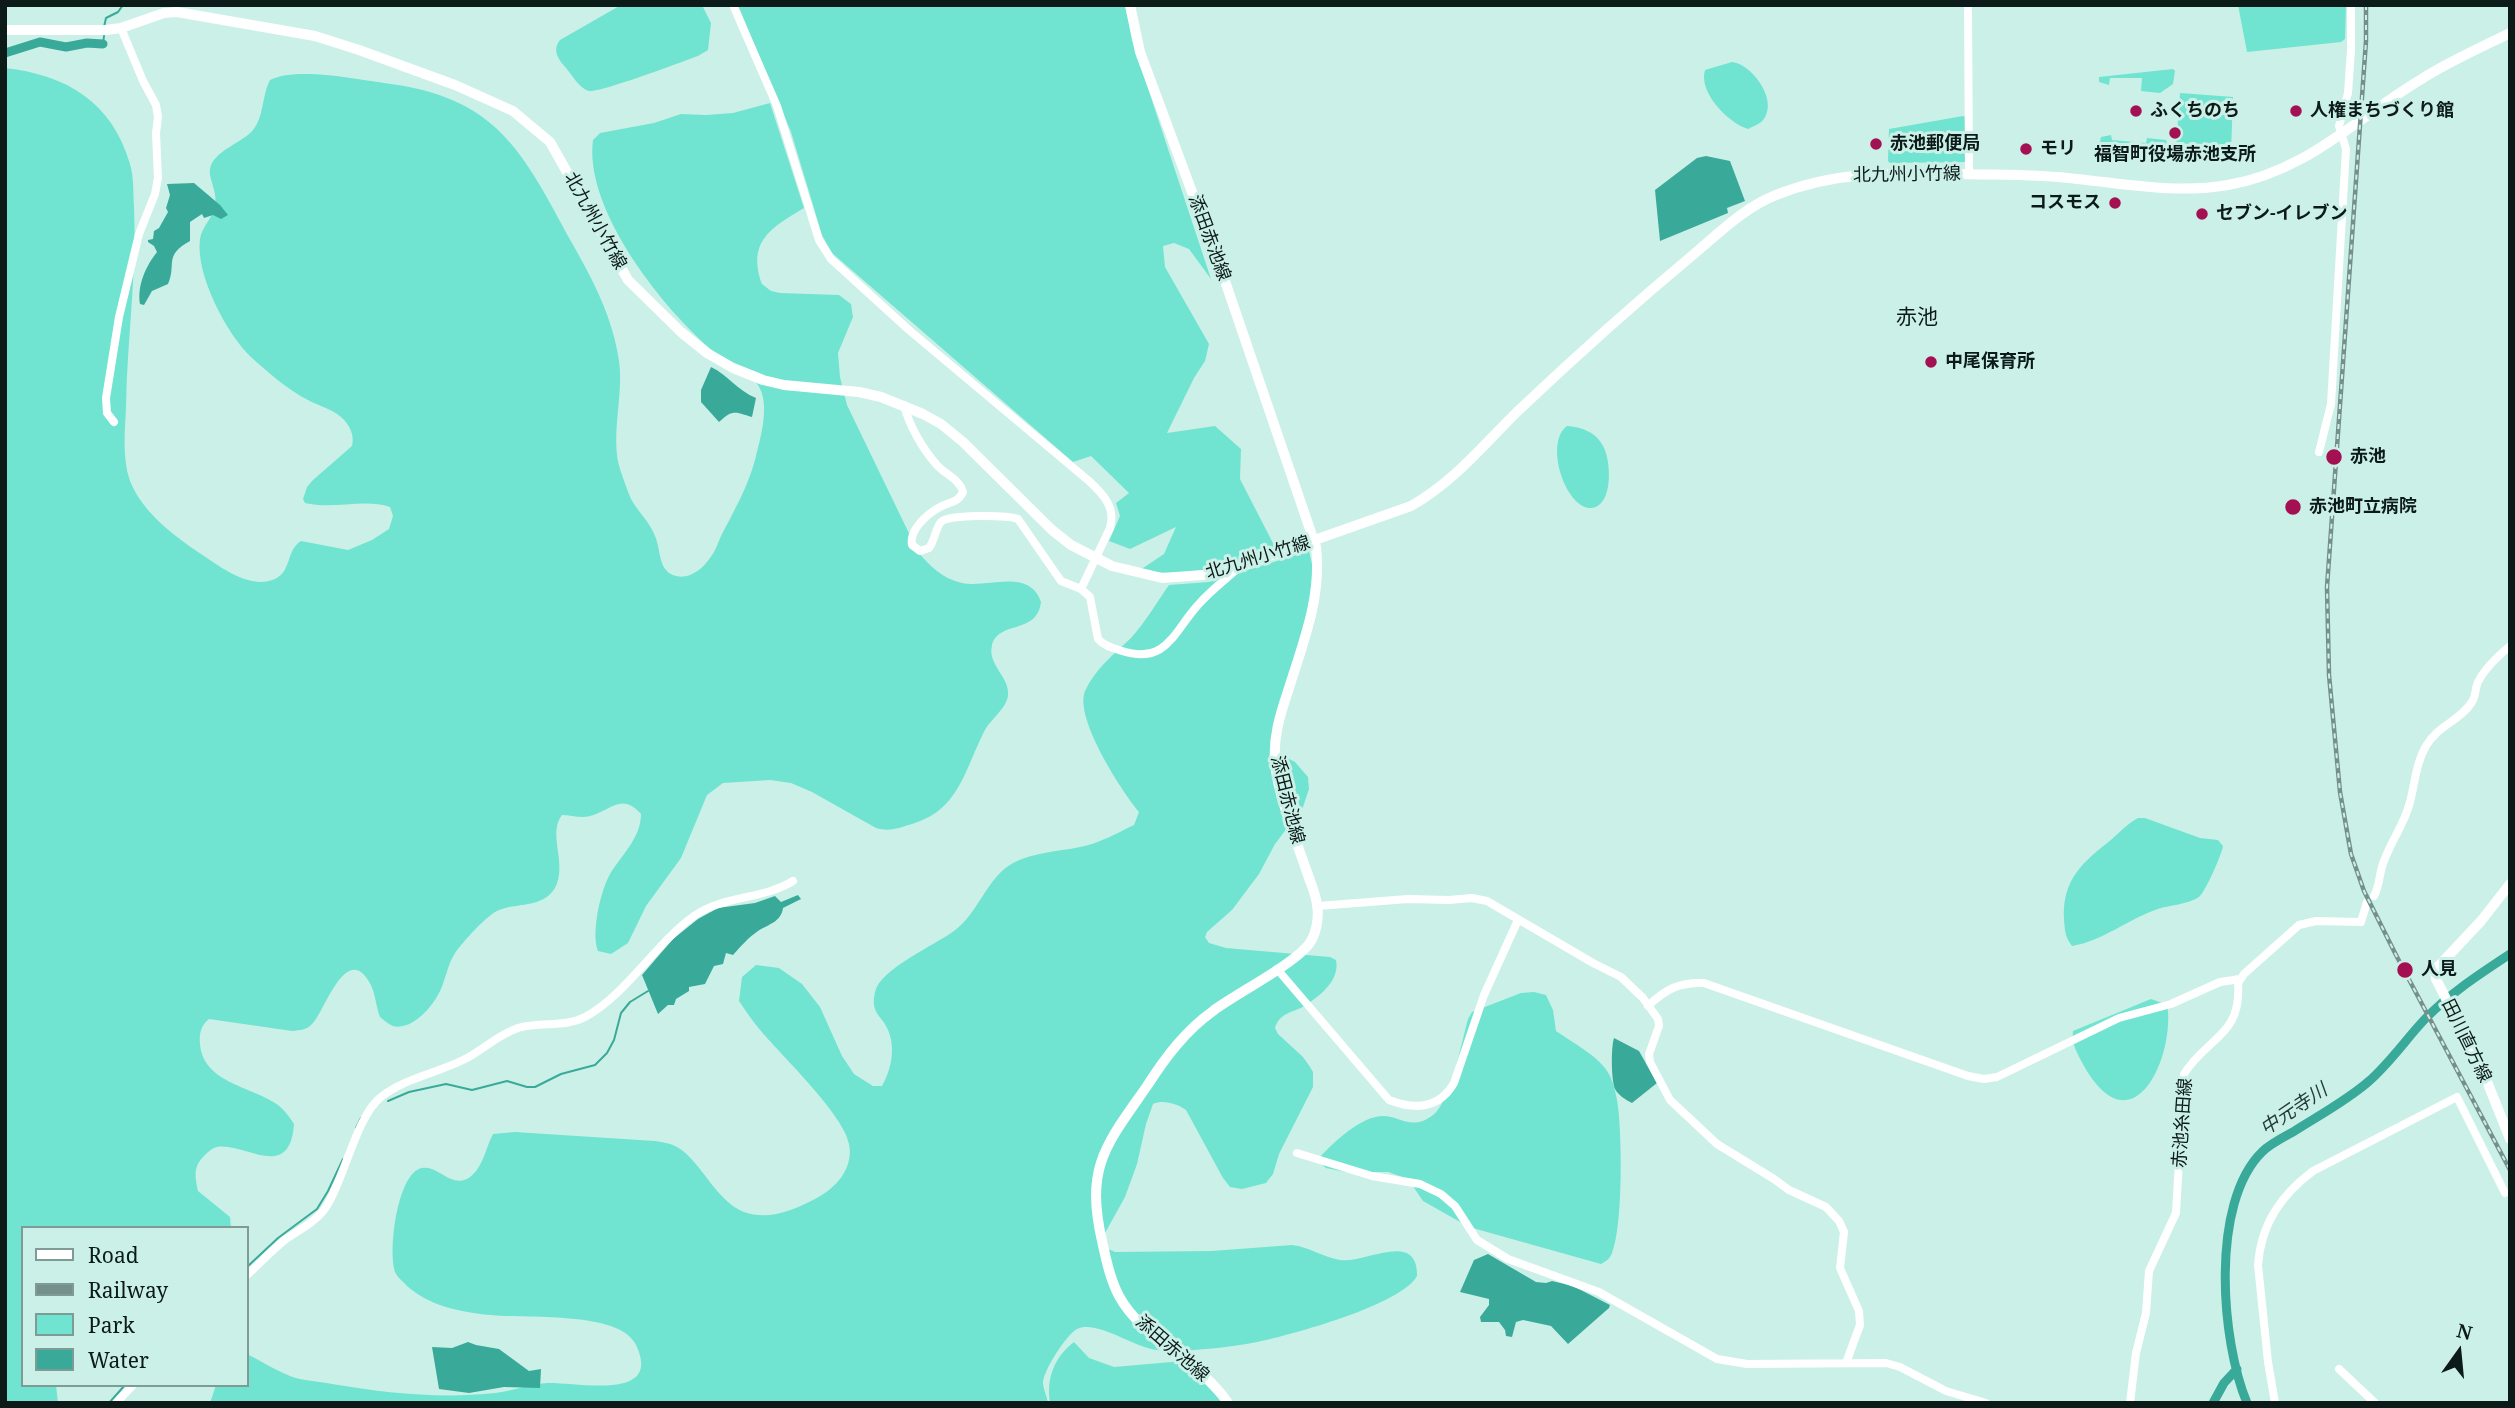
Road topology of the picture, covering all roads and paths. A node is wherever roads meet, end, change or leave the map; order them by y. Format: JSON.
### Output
{"nodes":[{"id":1,"x":733,"y":5,"type":"edge"},
{"id":2,"x":1130,"y":5,"type":"edge"},
{"id":3,"x":1968,"y":5,"type":"edge"},
{"id":4,"x":2351,"y":5,"type":"edge"},
{"id":5,"x":121,"y":28,"type":"junction"},
{"id":6,"x":5,"y":30,"type":"edge"},
{"id":7,"x":2510,"y":33,"type":"edge"},
{"id":8,"x":2346,"y":130,"type":"junction"},
{"id":9,"x":1969,"y":174,"type":"junction"},
{"id":10,"x":904,"y":405,"type":"junction"},
{"id":11,"x":114,"y":422,"type":"dead end"},
{"id":12,"x":2319,"y":452,"type":"dead end"},
{"id":13,"x":1314,"y":541,"type":"junction"},
{"id":14,"x":1095,"y":559,"type":"junction"},
{"id":15,"x":1241,"y":566,"type":"junction"},
{"id":16,"x":1081,"y":589,"type":"junction"},
{"id":17,"x":2510,"y":646,"type":"edge"},
{"id":18,"x":793,"y":881,"type":"dead end"},
{"id":19,"x":2510,"y":884,"type":"edge"},
{"id":20,"x":1318,"y":906,"type":"junction"},
{"id":21,"x":1518,"y":920,"type":"junction"},
{"id":22,"x":1277,"y":969,"type":"junction"},
{"id":23,"x":2240,"y":979,"type":"junction"},
{"id":24,"x":1648,"y":1006,"type":"junction"},
{"id":25,"x":2510,"y":1139,"type":"edge"},
{"id":26,"x":1297,"y":1153,"type":"dead end"},
{"id":27,"x":2505,"y":1193,"type":"dead end"},
{"id":28,"x":248,"y":1274,"type":"edge"},
{"id":29,"x":1846,"y":1363,"type":"junction"},
{"id":30,"x":2339,"y":1369,"type":"dead end"},
{"id":31,"x":131,"y":1387,"type":"edge"},
{"id":32,"x":116,"y":1403,"type":"edge"},
{"id":33,"x":1228,"y":1403,"type":"edge"},
{"id":34,"x":1986,"y":1403,"type":"edge"},
{"id":35,"x":2130,"y":1403,"type":"edge"},
{"id":36,"x":2276,"y":1403,"type":"edge"},
{"id":37,"x":2375,"y":1403,"type":"edge"}],
"edges":[{"from":1,"to":14,"type":"street"},
{"from":2,"to":13,"type":"main road","name":"添田赤池線"},
{"from":3,"to":9,"type":"street"},
{"from":4,"to":8,"type":"street"},
{"from":5,"to":6,"type":"main road","name":"北九州小竹線"},
{"from":5,"to":10,"type":"main road","name":"北九州小竹線"},
{"from":5,"to":11,"type":"street"},
{"from":7,"to":8,"type":"main road","name":"北九州小竹線"},
{"from":8,"to":9,"type":"main road","name":"北九州小竹線"},
{"from":8,"to":12,"type":"street"},
{"from":9,"to":13,"type":"main road","name":"北九州小竹線"},
{"from":10,"to":14,"type":"main road","name":"北九州小竹線"},
{"from":10,"to":16,"type":"street"},
{"from":13,"to":15,"type":"main road","name":"北九州小竹線"},
{"from":13,"to":20,"type":"main road","name":"添田赤池線"},
{"from":14,"to":15,"type":"main road","name":"北九州小竹線"},
{"from":14,"to":16,"type":"street"},
{"from":15,"to":16,"type":"street"},
{"from":17,"to":23,"type":"street"},
{"from":18,"to":28,"type":"street"},
{"from":19,"to":25,"type":"main road","name":"田川直方線"},
{"from":20,"to":21,"type":"street"},
{"from":20,"to":22,"type":"main road","name":"添田赤池線"},
{"from":21,"to":22,"type":"street"},
{"from":21,"to":24,"type":"street"},
{"from":22,"to":33,"type":"main road","name":"添田赤池線"},
{"from":23,"to":24,"type":"street"},
{"from":23,"to":35,"type":"street","name":"赤池糸田線"},
{"from":24,"to":29,"type":"street"},
{"from":26,"to":29,"type":"street"},
{"from":27,"to":36,"type":"street"},
{"from":29,"to":34,"type":"street"},
{"from":30,"to":37,"type":"street"},
{"from":31,"to":32,"type":"street"}]}
